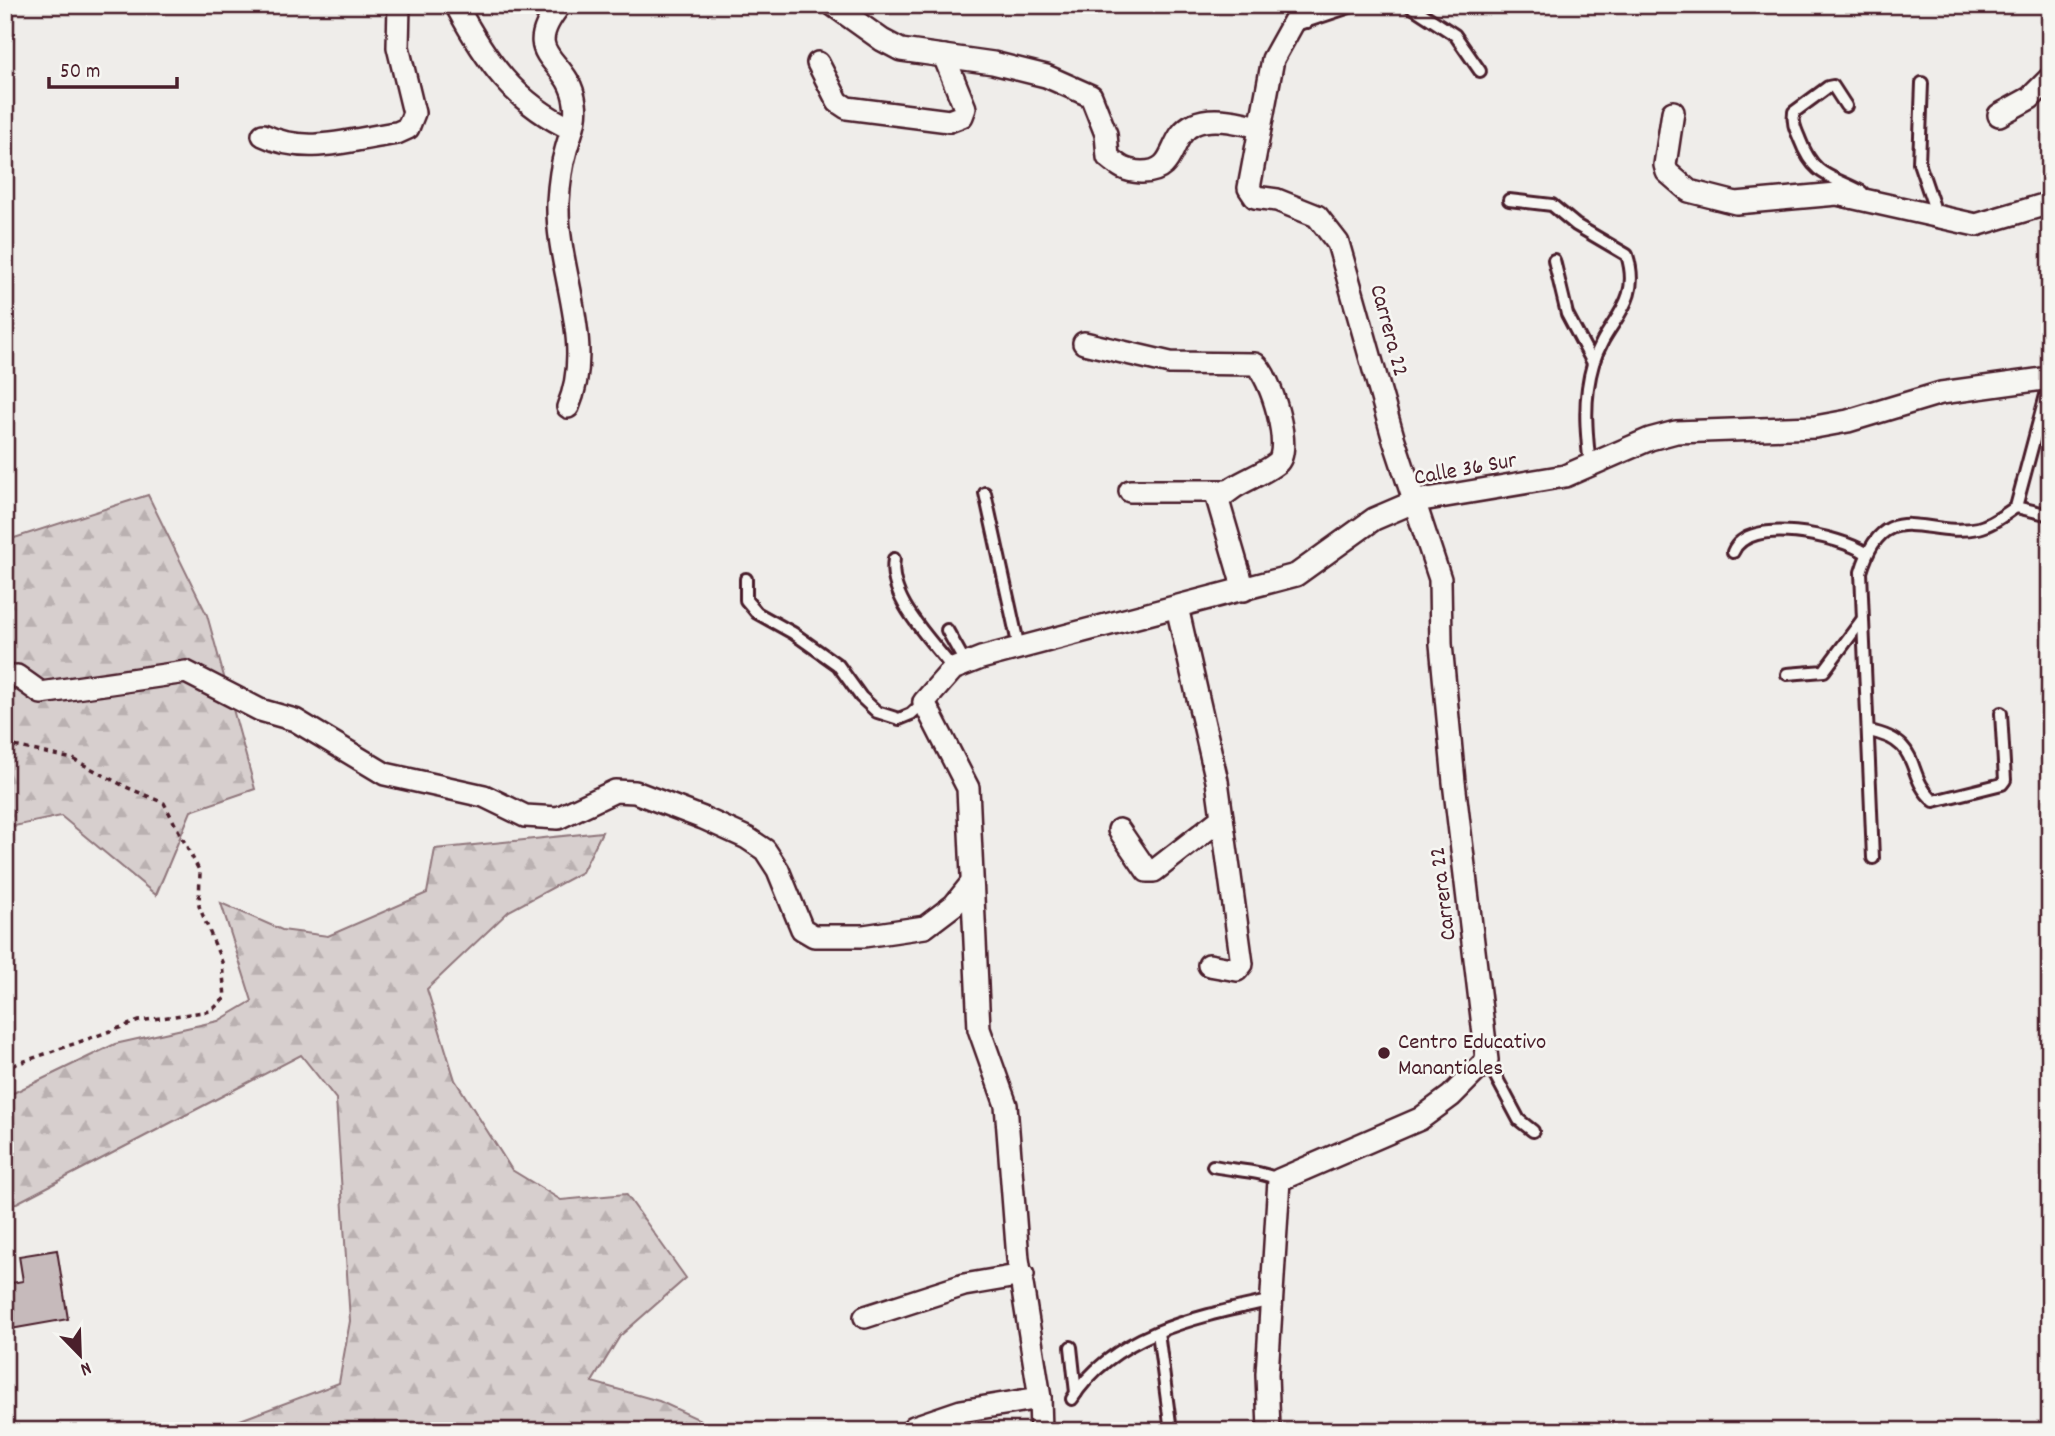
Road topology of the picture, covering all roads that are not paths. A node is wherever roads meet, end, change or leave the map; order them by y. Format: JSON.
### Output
{"nodes":[{"id":1,"x":399,"y":5,"type":"edge"},
{"id":2,"x":456,"y":5,"type":"edge"},
{"id":3,"x":559,"y":5,"type":"edge"},
{"id":4,"x":834,"y":5,"type":"edge"},
{"id":5,"x":1314,"y":5,"type":"edge"},
{"id":6,"x":1356,"y":5,"type":"edge"},
{"id":7,"x":1409,"y":5,"type":"edge"},
{"id":8,"x":1300,"y":18,"type":"edge"},
{"id":9,"x":944,"y":56,"type":"junction"},
{"id":10,"x":818,"y":63,"type":"dead end"},
{"id":11,"x":1480,"y":71,"type":"dead end"},
{"id":12,"x":2050,"y":78,"type":"edge"},
{"id":13,"x":1922,"y":83,"type":"dead end"},
{"id":14,"x":1846,"y":106,"type":"dead end"},
{"id":15,"x":1673,"y":112,"type":"dead end"},
{"id":16,"x":2000,"y":115,"type":"dead end"},
{"id":17,"x":1260,"y":127,"type":"junction"},
{"id":18,"x":572,"y":129,"type":"junction"},
{"id":19,"x":263,"y":135,"type":"dead end"},
{"id":20,"x":1508,"y":200,"type":"dead end"},
{"id":21,"x":2050,"y":202,"type":"edge"},
{"id":22,"x":1887,"y":206,"type":"junction"},
{"id":23,"x":1938,"y":218,"type":"junction"},
{"id":24,"x":1554,"y":260,"type":"dead end"},
{"id":25,"x":1084,"y":344,"type":"dead end"},
{"id":26,"x":1593,"y":363,"type":"junction"},
{"id":27,"x":2050,"y":379,"type":"edge"},
{"id":28,"x":568,"y":407,"type":"dead end"},
{"id":29,"x":1590,"y":466,"type":"junction"},
{"id":30,"x":1130,"y":491,"type":"dead end"},
{"id":31,"x":1226,"y":491,"type":"junction"},
{"id":32,"x":985,"y":493,"type":"dead end"},
{"id":33,"x":1416,"y":501,"type":"junction"},
{"id":34,"x":2016,"y":507,"type":"junction"},
{"id":35,"x":2050,"y":515,"type":"edge"},
{"id":36,"x":1733,"y":552,"type":"dead end"},
{"id":37,"x":1866,"y":553,"type":"junction"},
{"id":38,"x":894,"y":559,"type":"dead end"},
{"id":39,"x":746,"y":579,"type":"dead end"},
{"id":40,"x":1244,"y":590,"type":"junction"},
{"id":41,"x":1177,"y":607,"type":"junction"},
{"id":42,"x":1863,"y":620,"type":"junction"},
{"id":43,"x":947,"y":630,"type":"dead end"},
{"id":44,"x":1019,"y":648,"type":"junction"},
{"id":45,"x":960,"y":667,"type":"junction"},
{"id":46,"x":11,"y":671,"type":"edge"},
{"id":47,"x":1787,"y":674,"type":"dead end"},
{"id":48,"x":923,"y":702,"type":"junction"},
{"id":49,"x":2001,"y":713,"type":"dead end"},
{"id":50,"x":1869,"y":731,"type":"junction"},
{"id":51,"x":1222,"y":818,"type":"junction"},
{"id":52,"x":1119,"y":830,"type":"dead end"},
{"id":53,"x":1873,"y":858,"type":"dead end"},
{"id":54,"x":970,"y":886,"type":"junction"},
{"id":55,"x":1209,"y":965,"type":"dead end"},
{"id":56,"x":1487,"y":1060,"type":"junction"},
{"id":57,"x":1533,"y":1131,"type":"dead end"},
{"id":58,"x":1213,"y":1166,"type":"dead end"},
{"id":59,"x":1279,"y":1181,"type":"junction"},
{"id":60,"x":1023,"y":1275,"type":"junction"},
{"id":61,"x":1273,"y":1300,"type":"junction"},
{"id":62,"x":864,"y":1317,"type":"dead end"},
{"id":63,"x":1158,"y":1332,"type":"junction"},
{"id":64,"x":1071,"y":1347,"type":"dead end"},
{"id":65,"x":1040,"y":1398,"type":"junction"},
{"id":66,"x":914,"y":1427,"type":"dead end"},
{"id":67,"x":1041,"y":1431,"type":"edge"},
{"id":68,"x":1171,"y":1431,"type":"edge"},
{"id":69,"x":1269,"y":1431,"type":"edge"}],
"edges":[{"from":1,"to":19,"type":"street"},
{"from":2,"to":18,"type":"street"},
{"from":3,"to":18,"type":"street"},
{"from":4,"to":9,"type":"street"},
{"from":5,"to":8,"type":"lane"},
{"from":6,"to":8,"type":"lane"},
{"from":7,"to":11,"type":"lane"},
{"from":8,"to":17,"type":"street"},
{"from":9,"to":10,"type":"street"},
{"from":9,"to":17,"type":"street"},
{"from":12,"to":16,"type":"street"},
{"from":13,"to":23,"type":"lane"},
{"from":14,"to":22,"type":"lane"},
{"from":15,"to":22,"type":"street"},
{"from":17,"to":33,"type":"street","name":"Carrera 22"},
{"from":18,"to":28,"type":"street"},
{"from":20,"to":26,"type":"lane"},
{"from":21,"to":23,"type":"street"},
{"from":22,"to":23,"type":"street"},
{"from":24,"to":26,"type":"lane"},
{"from":25,"to":31,"type":"street"},
{"from":26,"to":29,"type":"lane"},
{"from":27,"to":29,"type":"street","name":"Calle 36 Sur"},
{"from":27,"to":34,"type":"lane"},
{"from":29,"to":33,"type":"street","name":"Calle 36 Sur"},
{"from":30,"to":31,"type":"street"},
{"from":31,"to":40,"type":"street"},
{"from":32,"to":44,"type":"lane"},
{"from":33,"to":40,"type":"street","name":"Calle 36 Sur"},
{"from":33,"to":56,"type":"street","name":"Carrera 22"},
{"from":34,"to":35,"type":"lane"},
{"from":34,"to":37,"type":"lane"},
{"from":36,"to":37,"type":"lane"},
{"from":37,"to":42,"type":"lane"},
{"from":38,"to":45,"type":"lane"},
{"from":39,"to":48,"type":"lane"},
{"from":40,"to":41,"type":"street","name":"Calle 36 Sur"},
{"from":41,"to":44,"type":"street","name":"Calle 36 Sur"},
{"from":41,"to":51,"type":"street"},
{"from":42,"to":47,"type":"lane"},
{"from":42,"to":50,"type":"lane"},
{"from":43,"to":45,"type":"lane"},
{"from":44,"to":45,"type":"street","name":"Calle 36 Sur"},
{"from":45,"to":48,"type":"street"},
{"from":46,"to":54,"type":"street"},
{"from":48,"to":54,"type":"street"},
{"from":49,"to":50,"type":"lane"},
{"from":50,"to":53,"type":"lane"},
{"from":51,"to":52,"type":"street"},
{"from":51,"to":55,"type":"street"},
{"from":54,"to":60,"type":"street"},
{"from":56,"to":57,"type":"lane"},
{"from":56,"to":59,"type":"street"},
{"from":58,"to":59,"type":"lane"},
{"from":59,"to":61,"type":"street"},
{"from":60,"to":62,"type":"street"},
{"from":60,"to":65,"type":"street"},
{"from":61,"to":63,"type":"lane"},
{"from":61,"to":69,"type":"street"},
{"from":63,"to":64,"type":"lane"},
{"from":63,"to":68,"type":"lane"},
{"from":65,"to":66,"type":"street"},
{"from":65,"to":67,"type":"street"}]}
